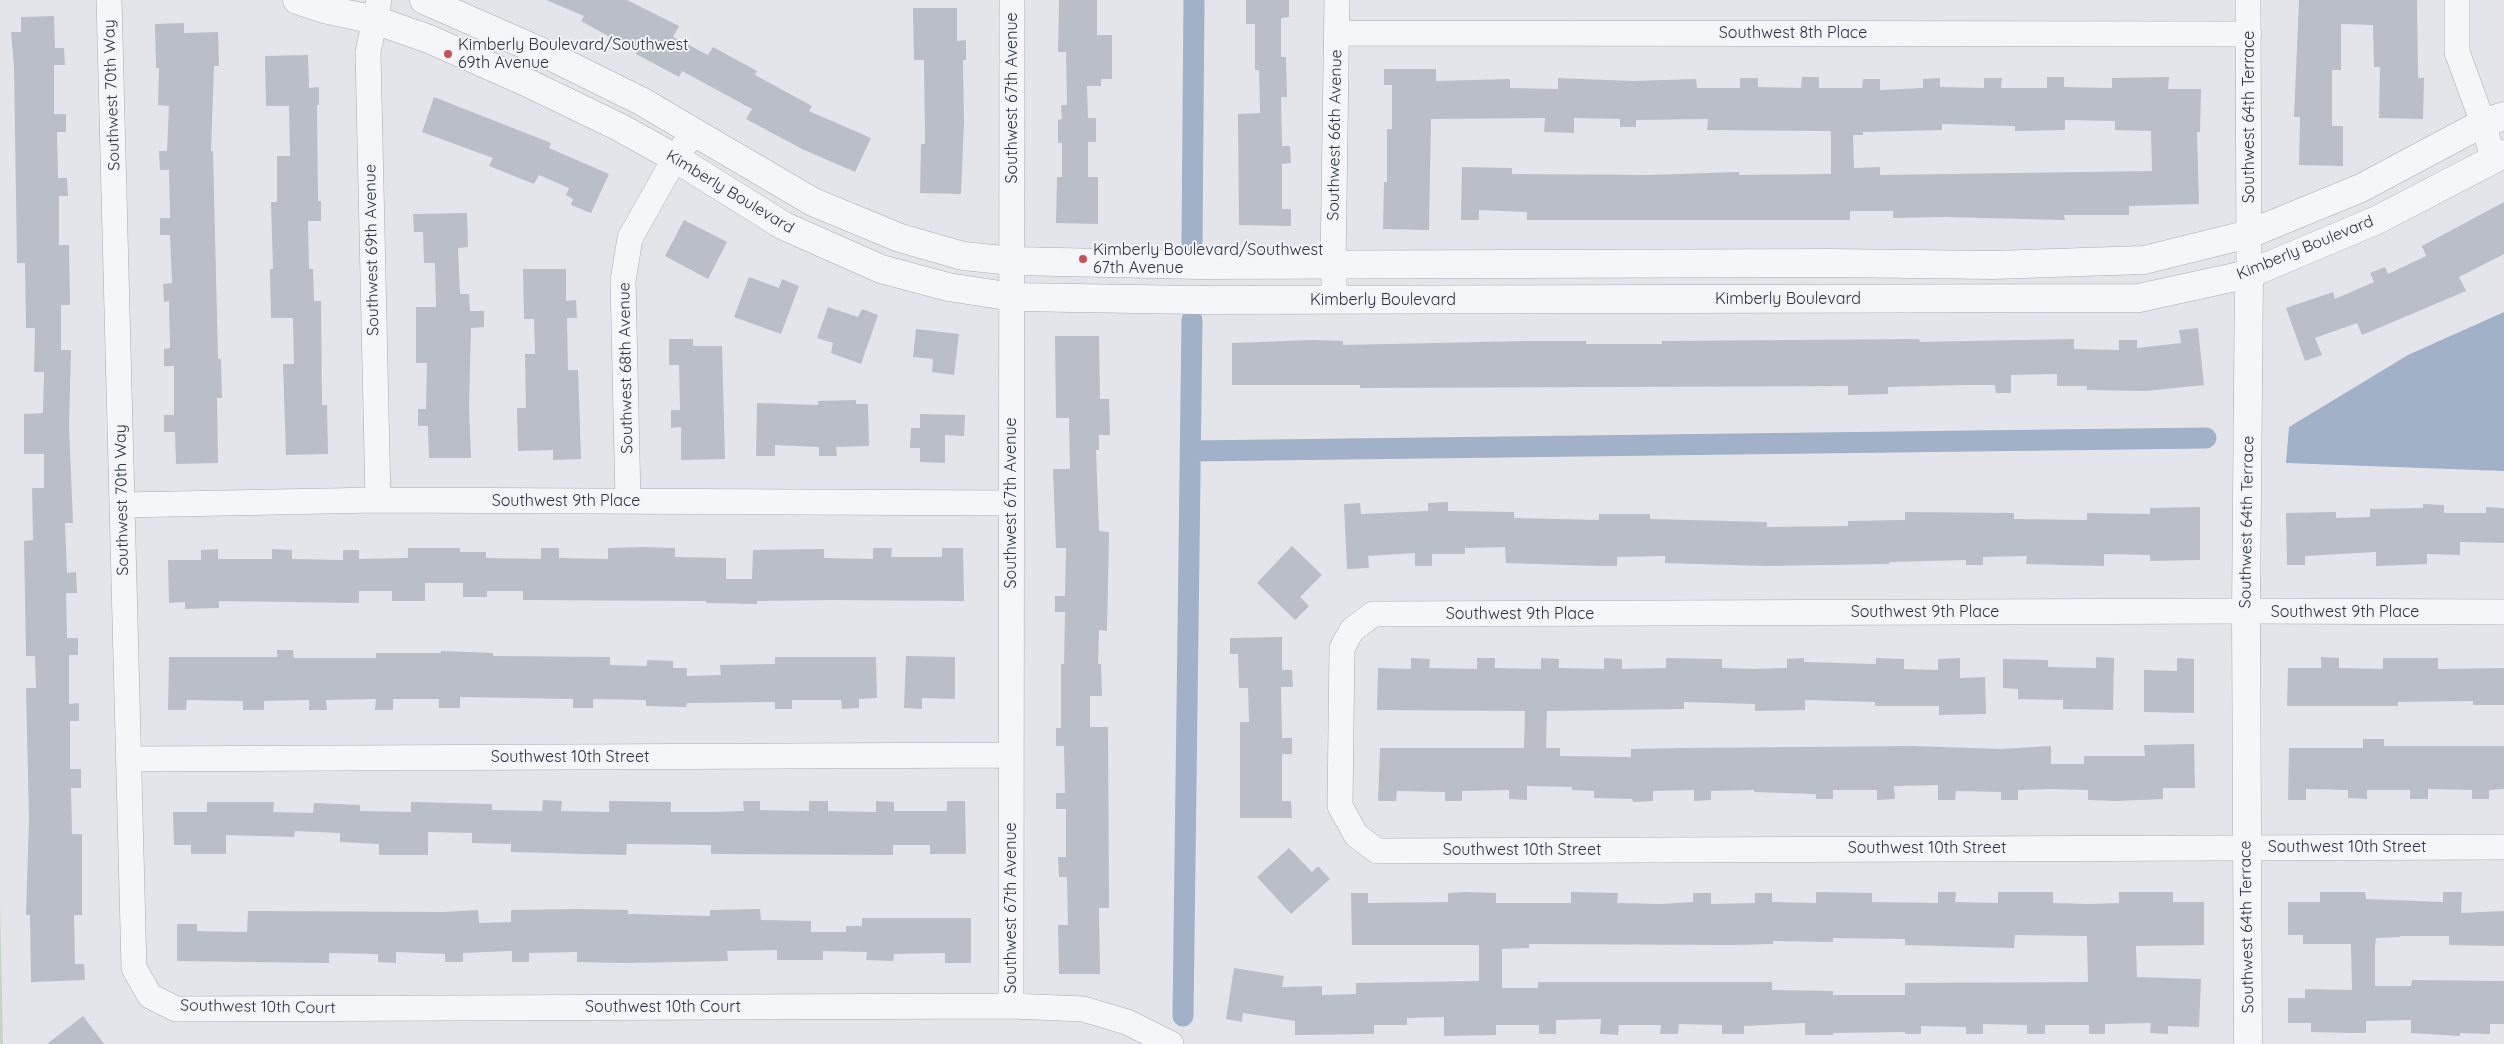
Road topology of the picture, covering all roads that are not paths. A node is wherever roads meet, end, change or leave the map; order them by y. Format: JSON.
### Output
{"nodes":[{"id":1,"x":109,"y":0,"type":"edge"},
{"id":2,"x":297,"y":0,"type":"edge"},
{"id":3,"x":424,"y":0,"type":"edge"},
{"id":4,"x":1012,"y":0,"type":"edge"},
{"id":5,"x":1337,"y":0,"type":"edge"},
{"id":6,"x":2248,"y":0,"type":"edge"},
{"id":7,"x":2457,"y":0,"type":"edge"},
{"id":8,"x":377,"y":10,"type":"edge"},
{"id":9,"x":1337,"y":33,"type":"junction"},
{"id":10,"x":2249,"y":34,"type":"junction"},
{"id":11,"x":2494,"y":120,"type":"edge"},
{"id":12,"x":694,"y":132,"type":"junction"},
{"id":13,"x":2499,"y":156,"type":"edge"},
{"id":14,"x":675,"y":158,"type":"junction"},
{"id":15,"x":2249,"y":234,"type":"junction"},
{"id":16,"x":1013,"y":261,"type":"junction"},
{"id":17,"x":1831,"y":263,"type":"junction"},
{"id":18,"x":1332,"y":265,"type":"junction"},
{"id":19,"x":2249,"y":274,"type":"junction"},
{"id":20,"x":1013,"y":297,"type":"junction"},
{"id":21,"x":1831,"y":298,"type":"junction"},
{"id":22,"x":1335,"y":300,"type":"junction"},
{"id":23,"x":378,"y":500,"type":"junction"},
{"id":24,"x":628,"y":501,"type":"junction"},
{"id":25,"x":1010,"y":503,"type":"junction"},
{"id":26,"x":123,"y":505,"type":"junction"},
{"id":27,"x":2246,"y":611,"type":"junction"},
{"id":28,"x":2504,"y":612,"type":"edge"},
{"id":29,"x":1011,"y":755,"type":"junction"},
{"id":30,"x":128,"y":759,"type":"junction"},
{"id":31,"x":1356,"y":835,"type":"joint"},
{"id":32,"x":2246,"y":847,"type":"junction"},
{"id":33,"x":2504,"y":847,"type":"edge"},
{"id":34,"x":150,"y":996,"type":"joint"},
{"id":35,"x":1011,"y":1006,"type":"junction"},
{"id":36,"x":1171,"y":1044,"type":"edge"},
{"id":37,"x":2248,"y":1044,"type":"edge"}],
"edges":[{"from":1,"to":26,"type":"street","name":"Southwest 70th Way"},
{"from":2,"to":8,"type":"street","name":"Kimberly Boulevard"},
{"from":3,"to":12,"type":"street","name":"Kimberly Boulevard"},
{"from":4,"to":16,"type":"street","name":"Southwest 67th Avenue"},
{"from":5,"to":9,"type":"street","name":"Southwest 66th Avenue"},
{"from":6,"to":10,"type":"street","name":"Southwest 64th Terrace"},
{"from":7,"to":11,"type":"street"},
{"from":8,"to":14,"type":"street","name":"Kimberly Boulevard"},
{"from":8,"to":23,"type":"street","name":"Southwest 69th Avenue"},
{"from":9,"to":10,"type":"street","name":"Southwest 8th Place"},
{"from":9,"to":18,"type":"street","name":"Southwest 66th Avenue"},
{"from":10,"to":15,"type":"street","name":"Southwest 64th Terrace"},
{"from":11,"to":13,"type":"street"},
{"from":11,"to":15,"type":"street","name":"Kimberly Boulevard"},
{"from":12,"to":14,"type":"street","name":"Southwest 68th Avenue"},
{"from":12,"to":16,"type":"street","name":"Kimberly Boulevard"},
{"from":13,"to":19,"type":"street","name":"Kimberly Boulevard"},
{"from":14,"to":20,"type":"street","name":"Kimberly Boulevard"},
{"from":14,"to":24,"type":"street","name":"Southwest 68th Avenue"},
{"from":15,"to":17,"type":"street","name":"Kimberly Boulevard"},
{"from":15,"to":19,"type":"street","name":"Southwest 64th Terrace"},
{"from":16,"to":18,"type":"street","name":"Kimberly Boulevard"},
{"from":16,"to":20,"type":"street","name":"Southwest 67th Avenue"},
{"from":17,"to":18,"type":"street","name":"Kimberly Boulevard"},
{"from":17,"to":21,"type":"street"},
{"from":18,"to":22,"type":"street","name":"Southwest 66th Avenue"},
{"from":19,"to":21,"type":"street","name":"Kimberly Boulevard"},
{"from":19,"to":27,"type":"street","name":"Southwest 64th Terrace"},
{"from":20,"to":22,"type":"street","name":"Kimberly Boulevard"},
{"from":20,"to":25,"type":"street","name":"Southwest 67th Avenue"},
{"from":21,"to":22,"type":"street","name":"Kimberly Boulevard"},
{"from":23,"to":24,"type":"street","name":"Southwest 9th Place"},
{"from":23,"to":26,"type":"street","name":"Southwest 9th Place"},
{"from":24,"to":25,"type":"street","name":"Southwest 9th Place"},
{"from":25,"to":29,"type":"street","name":"Southwest 67th Avenue"},
{"from":26,"to":30,"type":"street","name":"Southwest 70th Way"},
{"from":27,"to":28,"type":"street","name":"Southwest 9th Place"},
{"from":27,"to":31,"type":"street","name":"Southwest 9th Place"},
{"from":27,"to":32,"type":"street","name":"Southwest 64th Terrace"},
{"from":29,"to":30,"type":"street","name":"Southwest 10th Street"},
{"from":29,"to":35,"type":"street","name":"Southwest 67th Avenue"},
{"from":30,"to":34,"type":"street","name":"Southwest 70th Way"},
{"from":31,"to":32,"type":"street","name":"Southwest 10th Street"},
{"from":32,"to":33,"type":"street","name":"Southwest 10th Street"},
{"from":32,"to":37,"type":"street","name":"Southwest 64th Terrace"},
{"from":34,"to":35,"type":"street","name":"Southwest 10th Court"},
{"from":35,"to":36,"type":"street","name":"Southwest 10th Court"}]}
